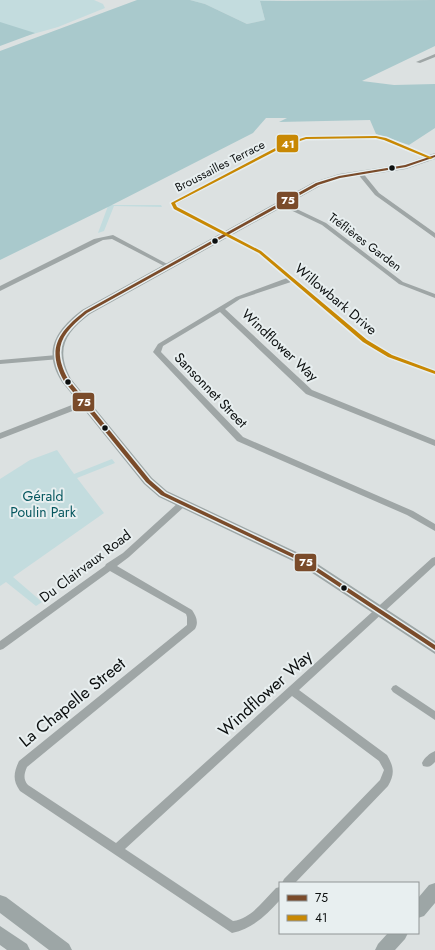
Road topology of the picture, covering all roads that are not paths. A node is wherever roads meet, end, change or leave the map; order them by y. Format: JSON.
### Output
{"nodes":[{"id":1,"x":435,"y":55,"type":"edge"},
{"id":2,"x":418,"y":62,"type":"dead end"},
{"id":3,"x":433,"y":157,"type":"edge"},
{"id":4,"x":360,"y":173,"type":"junction"},
{"id":5,"x":282,"y":204,"type":"junction"},
{"id":6,"x":227,"y":234,"type":"junction"},
{"id":7,"x":435,"y":236,"type":"edge"},
{"id":8,"x":168,"y":266,"type":"junction"},
{"id":9,"x":292,"y":279,"type":"junction"},
{"id":10,"x":0,"y":290,"type":"edge"},
{"id":11,"x":435,"y":296,"type":"edge"},
{"id":12,"x":221,"y":309,"type":"junction"},
{"id":13,"x":57,"y":357,"type":"junction"},
{"id":14,"x":0,"y":362,"type":"edge"},
{"id":15,"x":434,"y":370,"type":"edge"},
{"id":16,"x":85,"y":403,"type":"junction"},
{"id":17,"x":0,"y":436,"type":"edge"},
{"id":18,"x":435,"y":443,"type":"edge"},
{"id":19,"x":182,"y":504,"type":"junction"},
{"id":20,"x":435,"y":528,"type":"edge"},
{"id":21,"x":435,"y":560,"type":"edge"},
{"id":22,"x":109,"y":566,"type":"junction"},
{"id":23,"x":378,"y":611,"type":"junction"},
{"id":24,"x":0,"y":646,"type":"edge"},
{"id":25,"x":435,"y":648,"type":"edge"},
{"id":26,"x":396,"y":689,"type":"dead end"},
{"id":27,"x":292,"y":690,"type":"junction"},
{"id":28,"x":435,"y":716,"type":"edge"},
{"id":29,"x":435,"y":755,"type":"edge"},
{"id":30,"x":427,"y":763,"type":"dead end"},
{"id":31,"x":116,"y":850,"type":"junction"},
{"id":32,"x":289,"y":882,"type":"edge"},
{"id":33,"x":435,"y":890,"type":"edge"},
{"id":34,"x":279,"y":893,"type":"edge"},
{"id":35,"x":0,"y":903,"type":"edge"},
{"id":36,"x":419,"y":909,"type":"edge"},
{"id":37,"x":0,"y":934,"type":"edge"},
{"id":38,"x":397,"y":934,"type":"edge"},
{"id":39,"x":22,"y":950,"type":"edge"},
{"id":40,"x":63,"y":950,"type":"edge"},
{"id":41,"x":384,"y":950,"type":"edge"}],
"edges":[{"from":1,"to":2,"type":"street"},
{"from":3,"to":4,"type":"street"},
{"from":3,"to":6,"type":"street","name":"Broussailles Terrace"},
{"from":4,"to":5,"type":"street"},
{"from":4,"to":7,"type":"street"},
{"from":5,"to":6,"type":"street"},
{"from":5,"to":11,"type":"street","name":"Tréflières Garden"},
{"from":6,"to":8,"type":"street"},
{"from":6,"to":9,"type":"street","name":"Willowbark Drive"},
{"from":8,"to":10,"type":"street"},
{"from":8,"to":13,"type":"street"},
{"from":9,"to":12,"type":"street","name":"Sansonnet Street"},
{"from":9,"to":15,"type":"street","name":"Willowbark Drive"},
{"from":12,"to":18,"type":"street","name":"Windflower Way"},
{"from":12,"to":20,"type":"street","name":"Sansonnet Street"},
{"from":13,"to":14,"type":"street"},
{"from":13,"to":16,"type":"street"},
{"from":16,"to":17,"type":"street"},
{"from":16,"to":19,"type":"street"},
{"from":19,"to":22,"type":"street","name":"Du Clairvaux Road"},
{"from":19,"to":23,"type":"street"},
{"from":21,"to":23,"type":"street","name":"Windflower Way"},
{"from":22,"to":24,"type":"street","name":"Du Clairvaux Road"},
{"from":22,"to":31,"type":"street","name":"La Chapelle Street"},
{"from":23,"to":25,"type":"street"},
{"from":23,"to":27,"type":"street","name":"Windflower Way"},
{"from":26,"to":28,"type":"street"},
{"from":27,"to":31,"type":"street","name":"Windflower Way"},
{"from":27,"to":32,"type":"street"},
{"from":29,"to":30,"type":"street"},
{"from":31,"to":34,"type":"street","name":"La Chapelle Street"},
{"from":33,"to":36,"type":"street"},
{"from":35,"to":40,"type":"street"},
{"from":37,"to":39,"type":"street"},
{"from":38,"to":41,"type":"street"}]}
